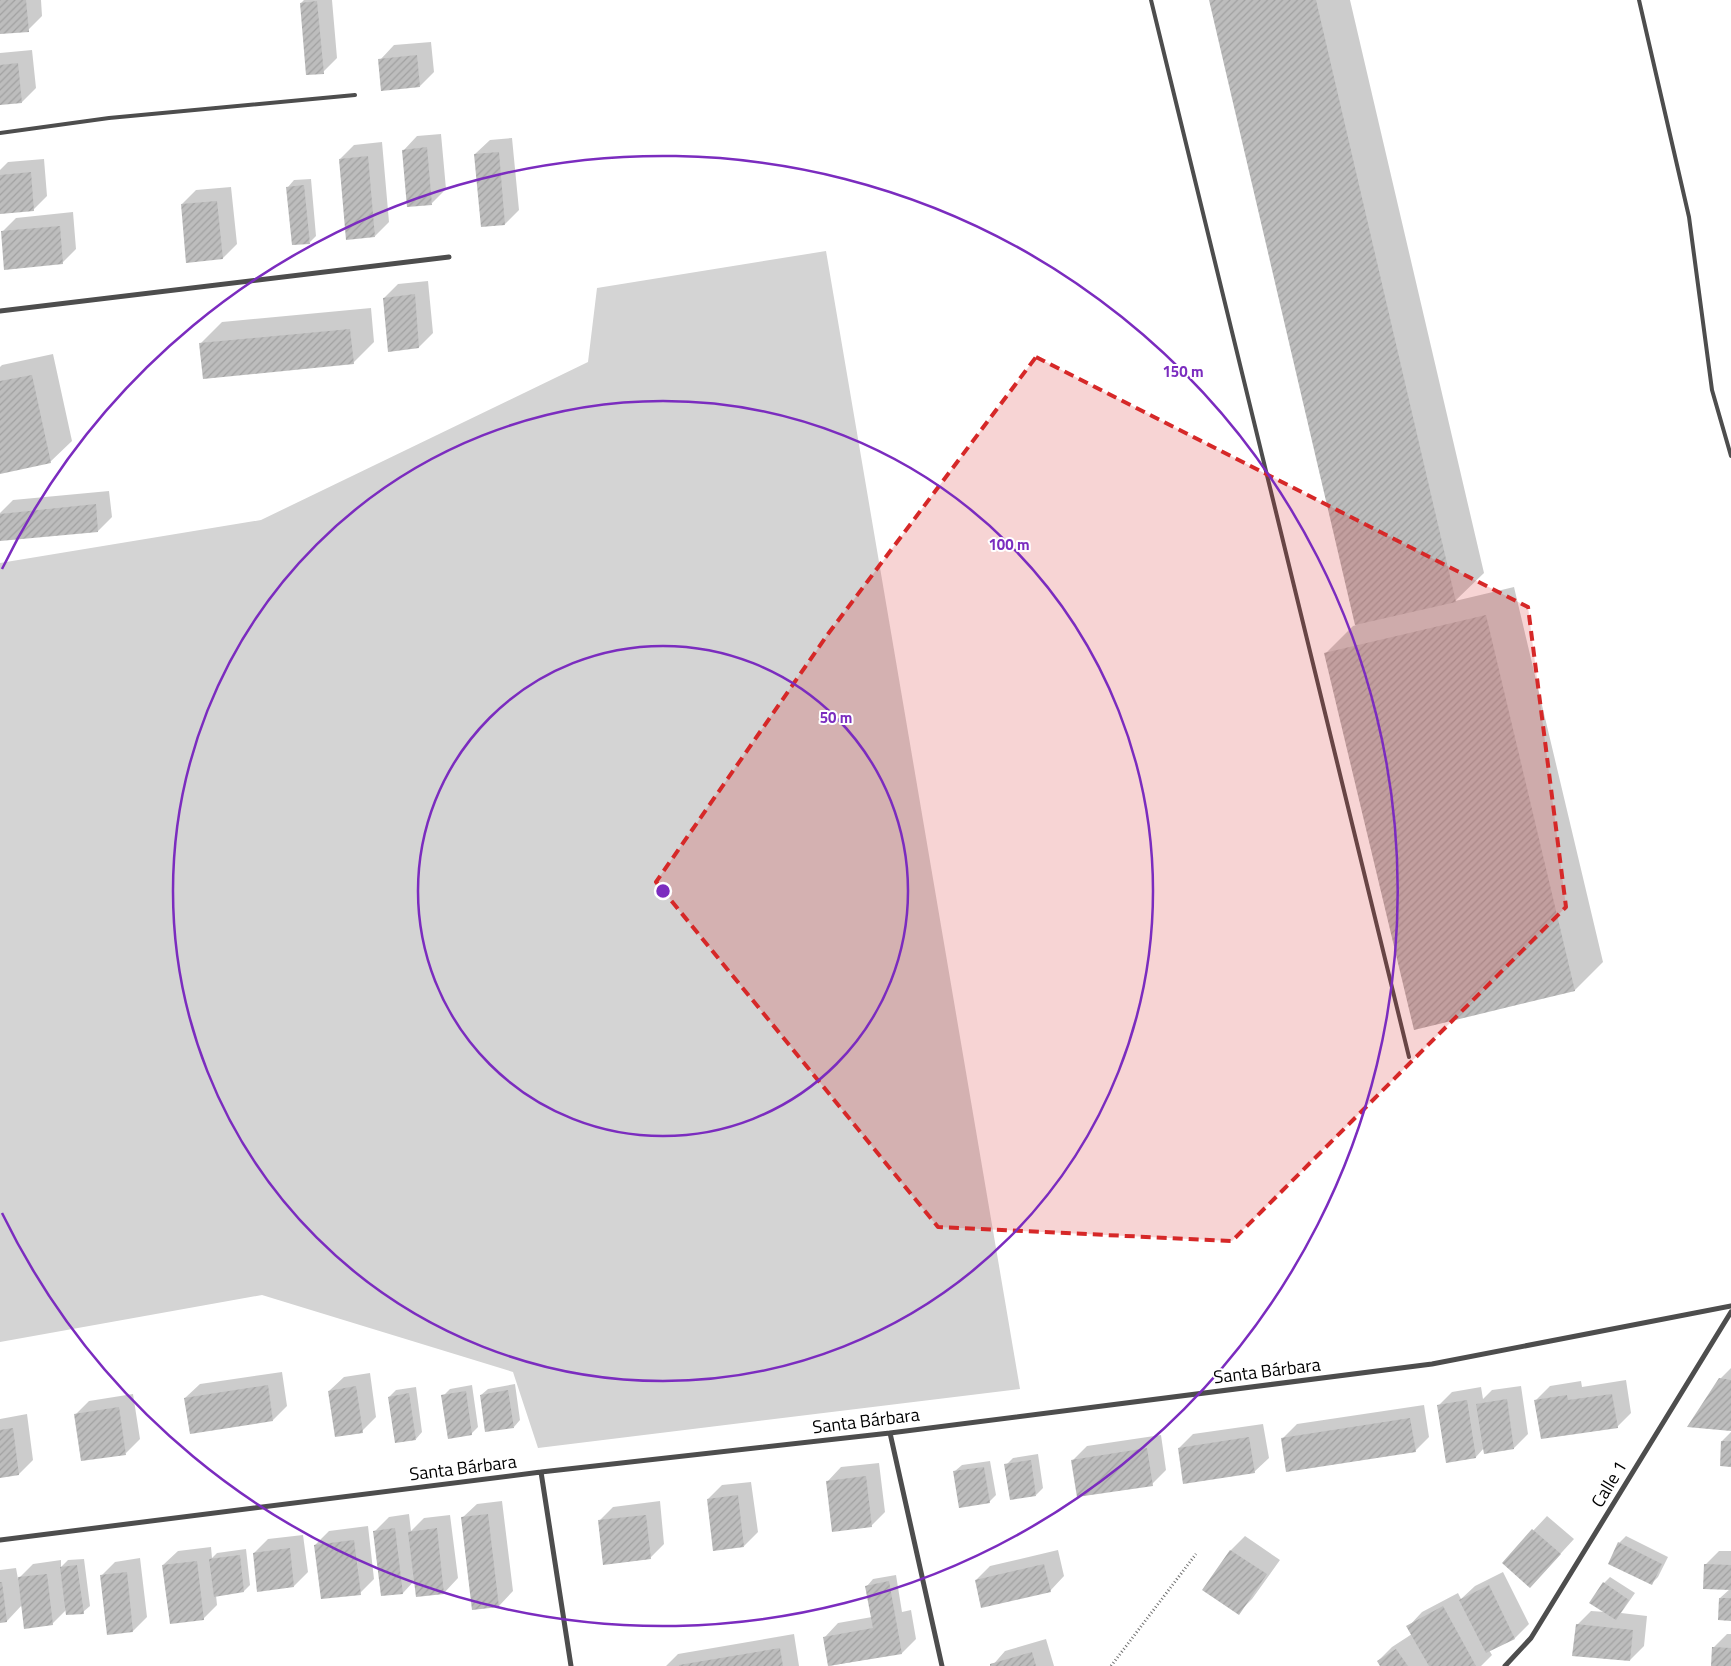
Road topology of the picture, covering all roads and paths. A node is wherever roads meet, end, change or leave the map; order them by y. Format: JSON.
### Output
{"nodes":[{"id":1,"x":1151,"y":0,"type":"edge"},
{"id":2,"x":1639,"y":0,"type":"edge"},
{"id":3,"x":355,"y":94,"type":"dead end"},
{"id":4,"x":0,"y":133,"type":"edge"},
{"id":5,"x":449,"y":257,"type":"dead end"},
{"id":6,"x":0,"y":311,"type":"edge"},
{"id":7,"x":1731,"y":456,"type":"edge"},
{"id":8,"x":1409,"y":1057,"type":"dead end"},
{"id":9,"x":1731,"y":1306,"type":"edge"},
{"id":10,"x":1731,"y":1312,"type":"edge"},
{"id":11,"x":890,"y":1433,"type":"junction"},
{"id":12,"x":541,"y":1472,"type":"junction"},
{"id":13,"x":0,"y":1540,"type":"edge"},
{"id":14,"x":1196,"y":1554,"type":"dead end"},
{"id":15,"x":571,"y":1666,"type":"edge"},
{"id":16,"x":942,"y":1666,"type":"edge"},
{"id":17,"x":1111,"y":1666,"type":"edge"},
{"id":18,"x":1505,"y":1666,"type":"edge"}],
"edges":[{"from":1,"to":8,"type":"lane"},
{"from":2,"to":7,"type":"lane"},
{"from":3,"to":4,"type":"lane"},
{"from":5,"to":6,"type":"street"},
{"from":9,"to":11,"type":"street","name":"Santa Bárbara"},
{"from":10,"to":18,"type":"street","name":"Calle 1"},
{"from":11,"to":12,"type":"street","name":"Santa Bárbara"},
{"from":11,"to":16,"type":"street"},
{"from":12,"to":13,"type":"street","name":"Santa Bárbara"},
{"from":12,"to":15,"type":"street"},
{"from":14,"to":17,"type":"path"}]}
